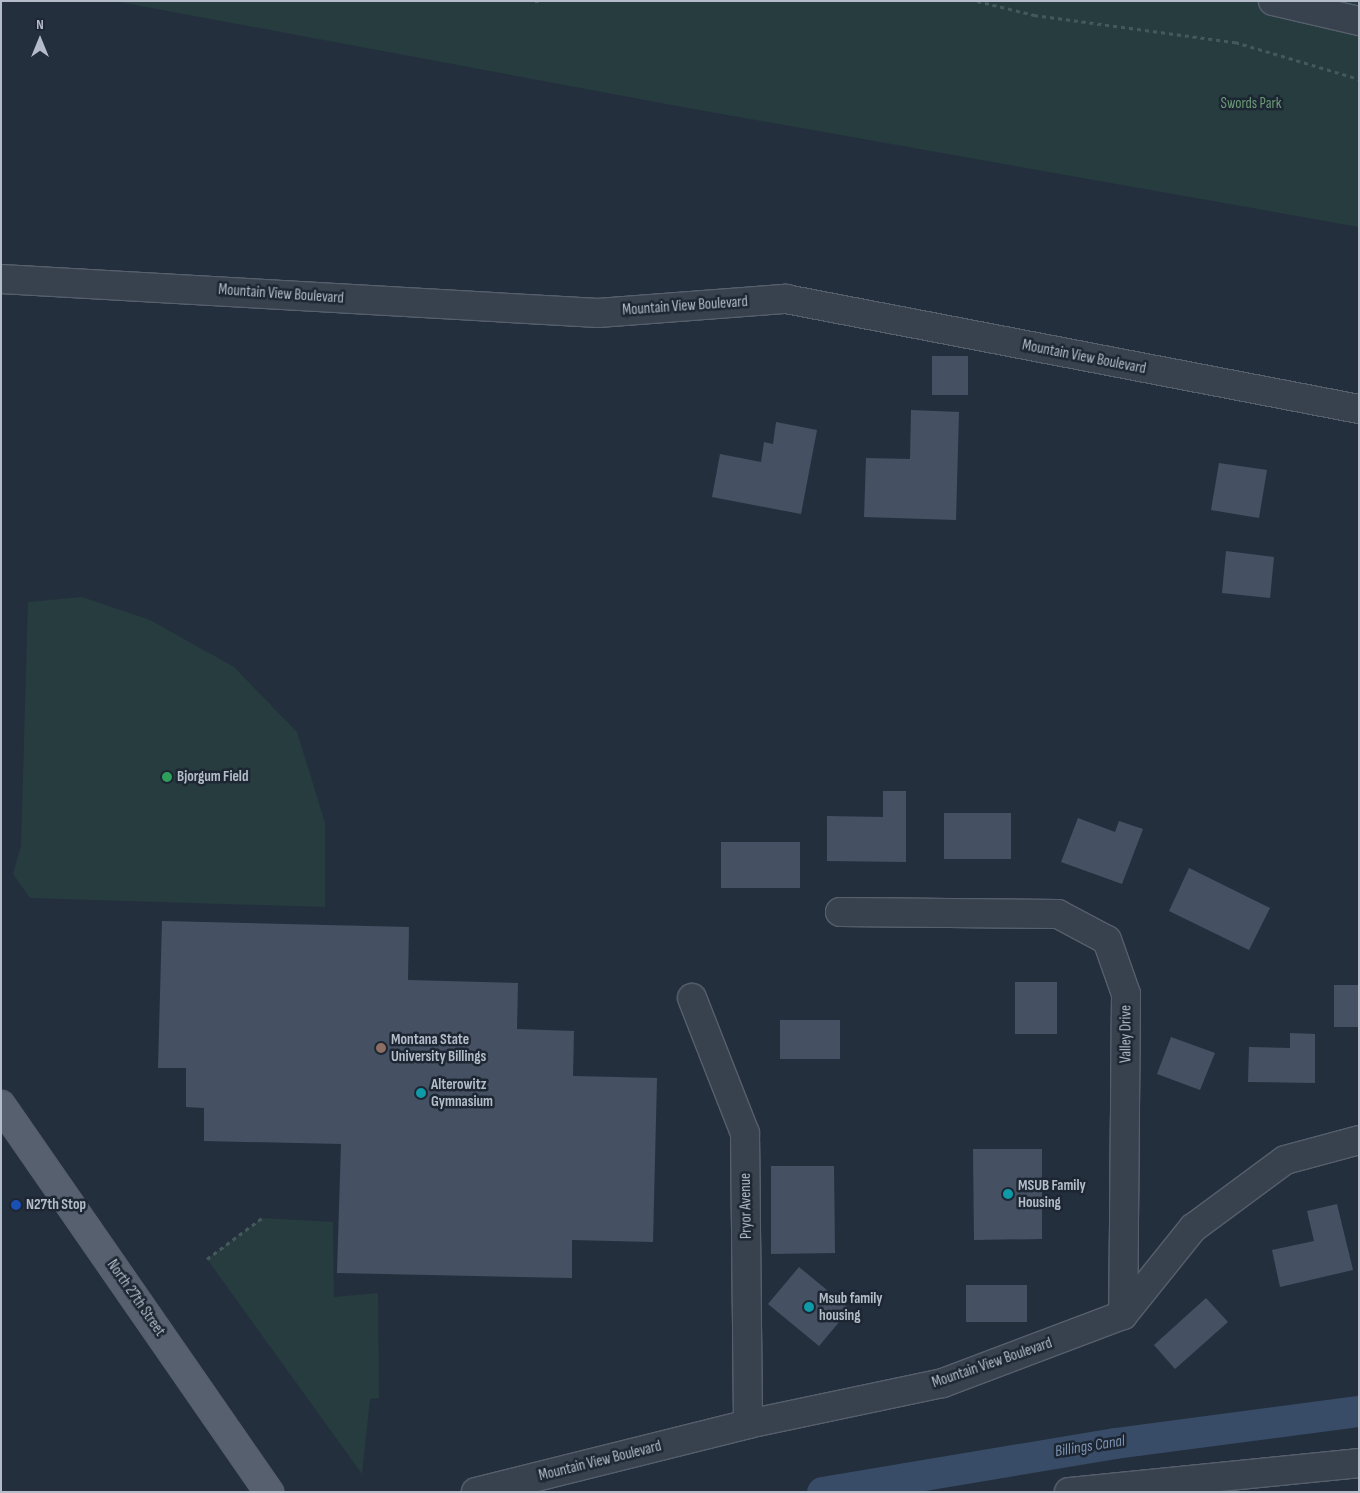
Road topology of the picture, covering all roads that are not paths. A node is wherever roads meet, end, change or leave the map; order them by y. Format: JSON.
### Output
{"nodes":[{"id":1,"x":1273,"y":1,"type":"edge"},
{"id":2,"x":1359,"y":21,"type":"edge"},
{"id":3,"x":1,"y":279,"type":"edge"},
{"id":4,"x":1359,"y":409,"type":"edge"},
{"id":5,"x":840,"y":912,"type":"dead end"},
{"id":6,"x":692,"y":998,"type":"dead end"},
{"id":7,"x":1,"y":1106,"type":"edge"},
{"id":8,"x":1359,"y":1140,"type":"edge"},
{"id":9,"x":1124,"y":1315,"type":"junction"},
{"id":10,"x":748,"y":1424,"type":"junction"},
{"id":11,"x":1359,"y":1463,"type":"edge"},
{"id":12,"x":269,"y":1492,"type":"edge"},
{"id":13,"x":476,"y":1492,"type":"edge"},
{"id":14,"x":1069,"y":1492,"type":"edge"}],
"edges":[{"from":1,"to":2,"type":"street"},
{"from":3,"to":4,"type":"street","name":"Mountain View Boulevard"},
{"from":5,"to":9,"type":"street","name":"Valley Drive"},
{"from":6,"to":10,"type":"street","name":"Pryor Avenue"},
{"from":7,"to":12,"type":"main road","name":"North 27th Street"},
{"from":8,"to":9,"type":"street"},
{"from":9,"to":10,"type":"street","name":"Mountain View Boulevard"},
{"from":10,"to":13,"type":"street","name":"Mountain View Boulevard"},
{"from":11,"to":14,"type":"street"}]}
